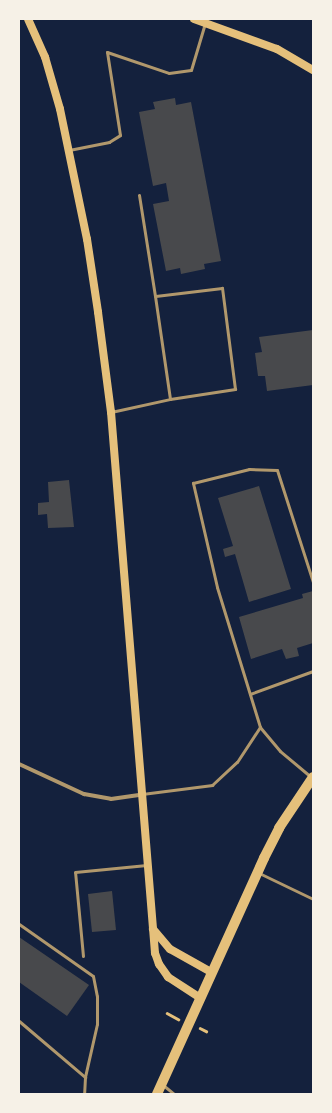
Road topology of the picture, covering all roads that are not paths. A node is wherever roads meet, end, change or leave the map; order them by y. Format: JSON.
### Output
{"nodes":[{"id":1,"x":194,"y":19,"type":"edge"},
{"id":2,"x":29,"y":20,"type":"edge"},
{"id":3,"x":205,"y":23,"type":"junction"},
{"id":4,"x":313,"y":70,"type":"edge"},
{"id":5,"x":69,"y":150,"type":"junction"},
{"id":6,"x":139,"y":195,"type":"dead end"},
{"id":7,"x":155,"y":296,"type":"junction"},
{"id":8,"x":170,"y":399,"type":"junction"},
{"id":9,"x":111,"y":412,"type":"junction"},
{"id":10,"x":313,"y":582,"type":"edge"},
{"id":11,"x":313,"y":671,"type":"edge"},
{"id":12,"x":250,"y":694,"type":"junction"},
{"id":13,"x":260,"y":727,"type":"junction"},
{"id":14,"x":19,"y":764,"type":"edge"},
{"id":15,"x":313,"y":777,"type":"edge"},
{"id":16,"x":142,"y":795,"type":"junction"},
{"id":17,"x":147,"y":865,"type":"junction"},
{"id":18,"x":257,"y":873,"type":"junction"},
{"id":19,"x":313,"y":899,"type":"edge"},
{"id":20,"x":19,"y":924,"type":"edge"},
{"id":21,"x":152,"y":928,"type":"junction"},
{"id":22,"x":83,"y":956,"type":"dead end"},
{"id":23,"x":211,"y":972,"type":"junction"},
{"id":24,"x":199,"y":997,"type":"junction"},
{"id":25,"x":19,"y":1020,"type":"edge"},
{"id":26,"x":85,"y":1076,"type":"junction"},
{"id":27,"x":162,"y":1084,"type":"junction"},
{"id":28,"x":173,"y":1093,"type":"edge"},
{"id":29,"x":84,"y":1094,"type":"edge"},
{"id":30,"x":158,"y":1094,"type":"edge"},
{"id":31,"x":177,"y":1094,"type":"edge"}],
"edges":[{"from":1,"to":3,"type":"main road"},
{"from":2,"to":5,"type":"main road"},
{"from":3,"to":4,"type":"main road"},
{"from":3,"to":5,"type":"lane"},
{"from":5,"to":9,"type":"main road"},
{"from":6,"to":7,"type":"lane"},
{"from":7,"to":8,"type":"lane"},
{"from":7,"to":8,"type":"lane"},
{"from":8,"to":9,"type":"lane"},
{"from":9,"to":16,"type":"main road"},
{"from":10,"to":12,"type":"lane"},
{"from":11,"to":12,"type":"lane"},
{"from":12,"to":13,"type":"lane"},
{"from":13,"to":15,"type":"lane"},
{"from":13,"to":16,"type":"lane"},
{"from":14,"to":16,"type":"street"},
{"from":15,"to":18,"type":"main road"},
{"from":16,"to":17,"type":"main road"},
{"from":17,"to":21,"type":"main road"},
{"from":17,"to":22,"type":"lane"},
{"from":18,"to":19,"type":"lane"},
{"from":18,"to":23,"type":"main road"},
{"from":20,"to":26,"type":"lane"},
{"from":21,"to":23,"type":"main road"},
{"from":21,"to":24,"type":"main road"},
{"from":23,"to":24,"type":"main road"},
{"from":24,"to":27,"type":"main road"},
{"from":25,"to":26,"type":"lane"},
{"from":26,"to":29,"type":"lane"},
{"from":27,"to":28,"type":"lane"},
{"from":27,"to":30,"type":"main road"},
{"from":28,"to":31,"type":"lane"}]}
